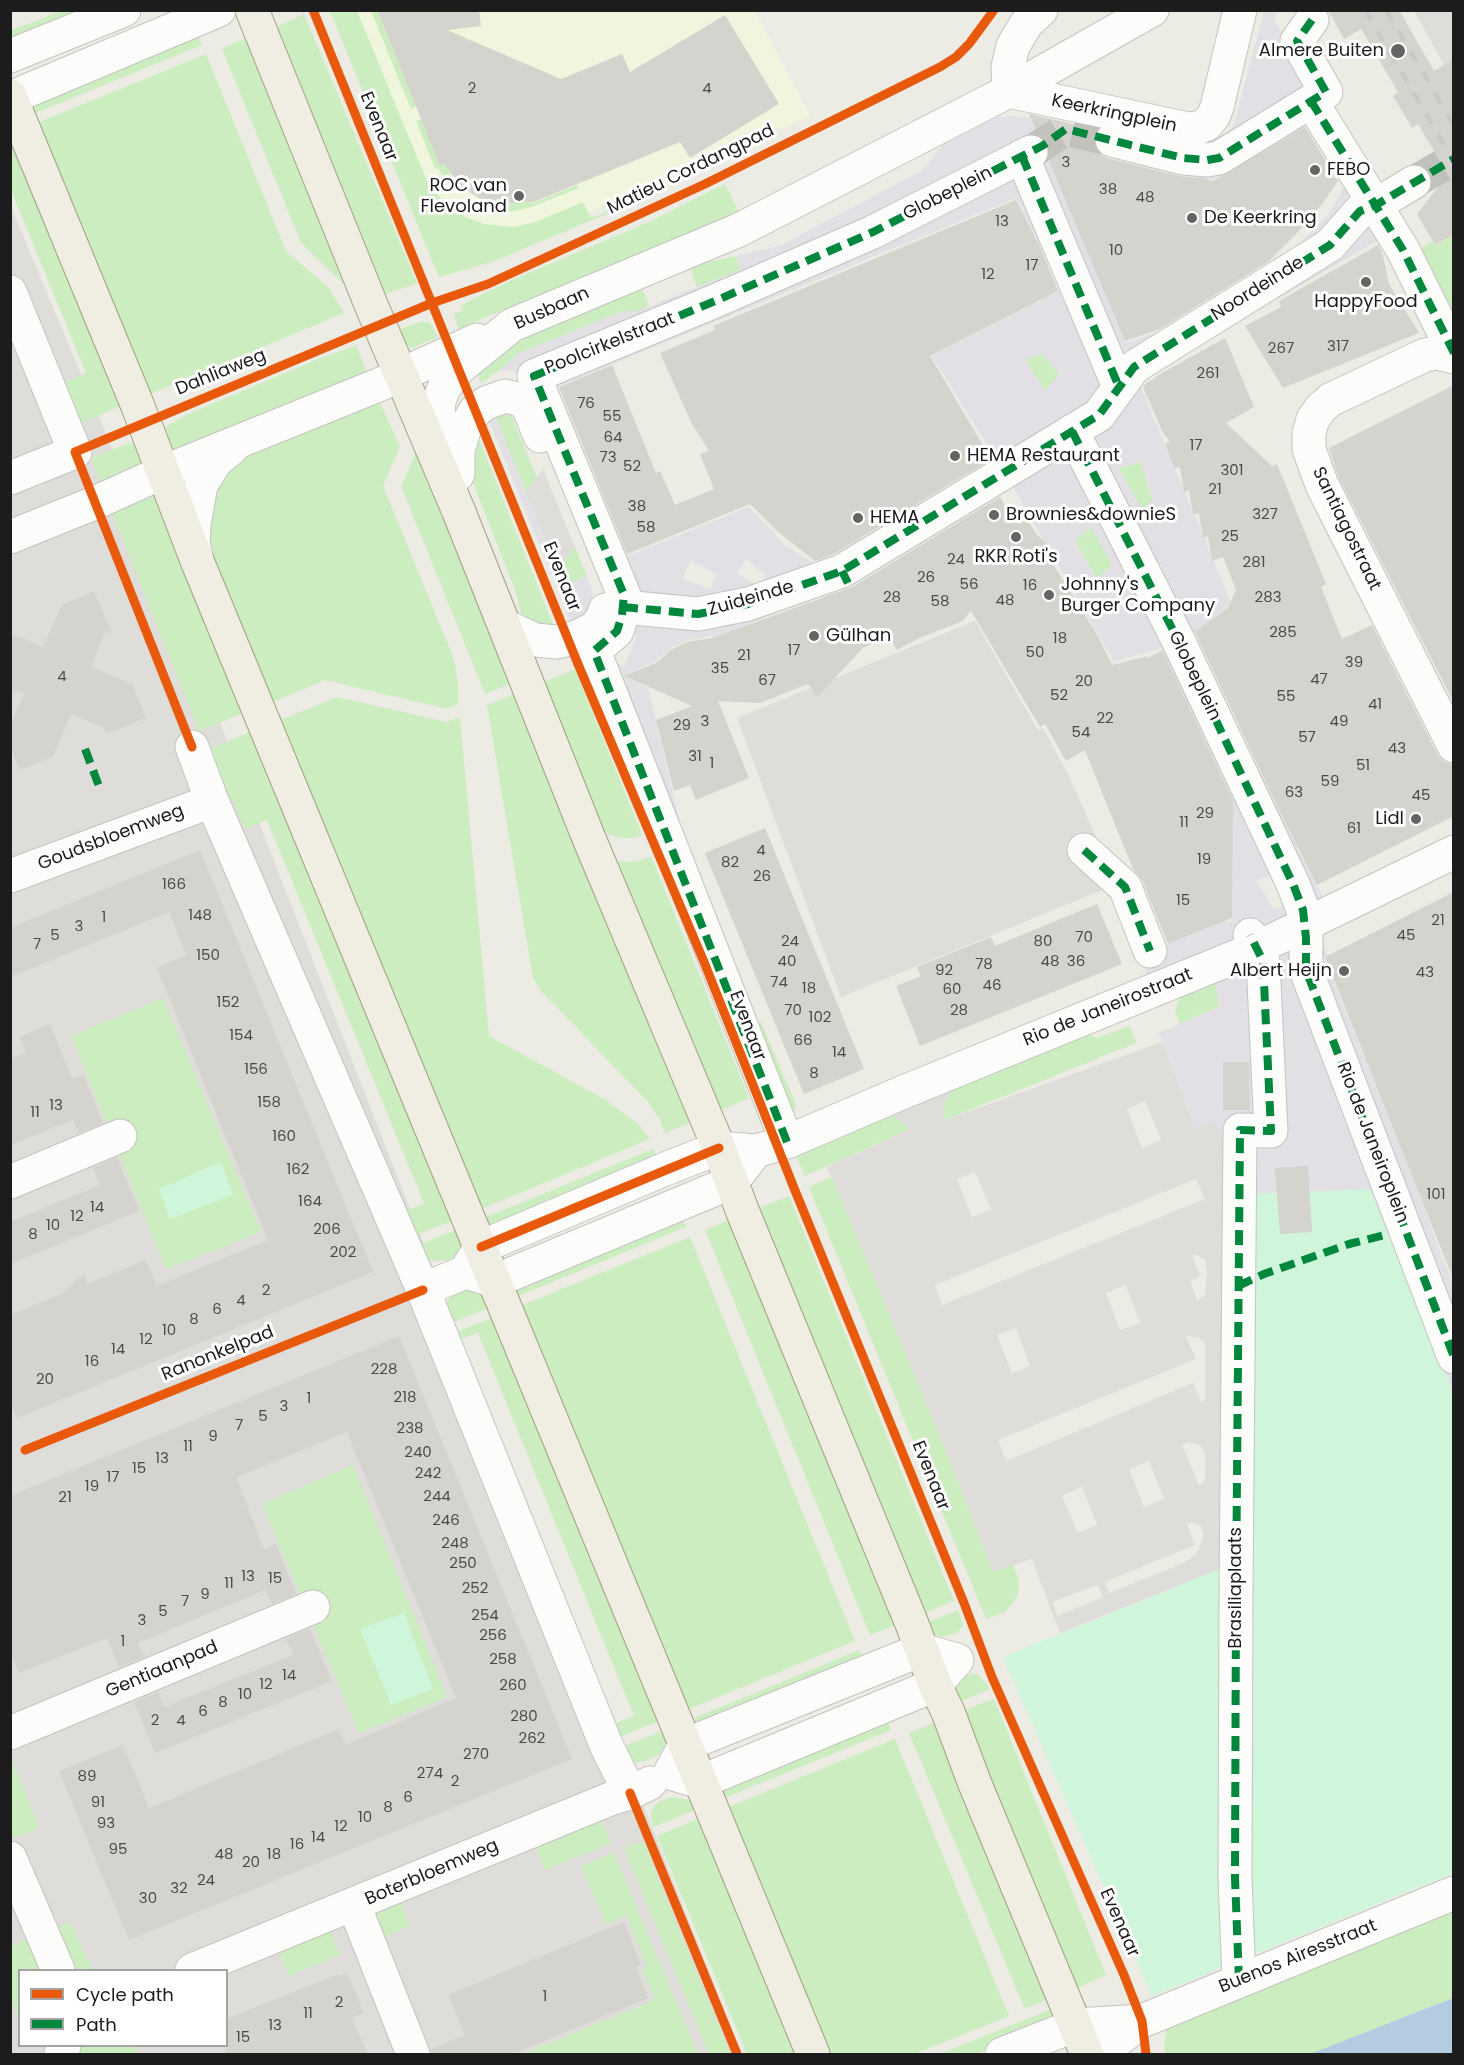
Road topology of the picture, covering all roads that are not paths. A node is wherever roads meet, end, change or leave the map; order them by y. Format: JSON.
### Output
{"nodes":[{"id":1,"x":124,"y":10,"type":"edge"},
{"id":2,"x":219,"y":10,"type":"edge"},
{"id":3,"x":252,"y":10,"type":"edge"},
{"id":4,"x":1041,"y":10,"type":"edge"},
{"id":5,"x":1152,"y":10,"type":"edge"},
{"id":6,"x":1240,"y":10,"type":"edge"},
{"id":7,"x":1312,"y":20,"type":"dead end"},
{"id":8,"x":10,"y":56,"type":"edge"},
{"id":9,"x":1009,"y":91,"type":"junction"},
{"id":10,"x":11,"y":97,"type":"edge"},
{"id":11,"x":1311,"y":101,"type":"junction"},
{"id":12,"x":1112,"y":140,"type":"tunnel mouth"},
{"id":13,"x":1414,"y":182,"type":"tunnel mouth"},
{"id":14,"x":1376,"y":205,"type":"junction"},
{"id":15,"x":873,"y":232,"type":"joint"},
{"id":16,"x":10,"y":292,"type":"edge"},
{"id":17,"x":512,"y":326,"type":"junction"},
{"id":18,"x":1454,"y":355,"type":"edge"},
{"id":19,"x":400,"y":375,"type":"junction"},
{"id":20,"x":1126,"y":377,"type":"junction"},
{"id":21,"x":1072,"y":431,"type":"junction"},
{"id":22,"x":257,"y":434,"type":"junction"},
{"id":23,"x":163,"y":472,"type":"junction"},
{"id":24,"x":10,"y":478,"type":"edge"},
{"id":25,"x":454,"y":500,"type":"junction"},
{"id":26,"x":10,"y":537,"type":"edge"},
{"id":27,"x":198,"y":563,"type":"junction"},
{"id":28,"x":623,"y":608,"type":"junction"},
{"id":29,"x":505,"y":627,"type":"junction"},
{"id":30,"x":1454,"y":746,"type":"edge"},
{"id":31,"x":192,"y":747,"type":"dead end"},
{"id":32,"x":212,"y":801,"type":"junction"},
{"id":33,"x":1084,"y":850,"type":"dead end"},
{"id":34,"x":1454,"y":852,"type":"edge"},
{"id":35,"x":10,"y":876,"type":"edge"},
{"id":36,"x":1305,"y":925,"type":"junction"},
{"id":37,"x":1253,"y":941,"type":"junction"},
{"id":38,"x":1150,"y":951,"type":"dead end"},
{"id":39,"x":120,"y":1136,"type":"dead end"},
{"id":40,"x":787,"y":1142,"type":"junction"},
{"id":41,"x":719,"y":1148,"type":"junction"},
{"id":42,"x":756,"y":1151,"type":"junction"},
{"id":43,"x":10,"y":1182,"type":"edge"},
{"id":44,"x":732,"y":1182,"type":"junction"},
{"id":45,"x":480,"y":1266,"type":"junction"},
{"id":46,"x":423,"y":1290,"type":"junction"},
{"id":47,"x":1454,"y":1357,"type":"edge"},
{"id":48,"x":313,"y":1607,"type":"dead end"},
{"id":49,"x":921,"y":1650,"type":"junction"},
{"id":50,"x":935,"y":1685,"type":"junction"},
{"id":51,"x":10,"y":1733,"type":"edge"},
{"id":52,"x":685,"y":1767,"type":"junction"},
{"id":53,"x":630,"y":1793,"type":"junction"},
{"id":54,"x":10,"y":1858,"type":"edge"},
{"id":55,"x":1454,"y":1893,"type":"edge"},
{"id":56,"x":354,"y":1905,"type":"junction"},
{"id":57,"x":57,"y":1969,"type":"edge"},
{"id":58,"x":197,"y":1969,"type":"edge"},
{"id":59,"x":1239,"y":1981,"type":"junction"},
{"id":60,"x":1142,"y":2021,"type":"junction"},
{"id":61,"x":1076,"y":2025,"type":"junction"},
{"id":62,"x":413,"y":2055,"type":"edge"},
{"id":63,"x":813,"y":2055,"type":"edge"},
{"id":64,"x":1002,"y":2055,"type":"edge"},
{"id":65,"x":1087,"y":2055,"type":"edge"},
{"id":66,"x":1101,"y":2055,"type":"edge"}],
"edges":[{"from":1,"to":8,"type":"street"},
{"from":2,"to":10,"type":"street"},
{"from":3,"to":19,"type":"main road"},
{"from":4,"to":9,"type":"street"},
{"from":5,"to":9,"type":"street","name":"Keerkringplein"},
{"from":6,"to":9,"type":"street","name":"Keerkringplein"},
{"from":7,"to":11,"type":"street"},
{"from":9,"to":17,"type":"street","name":"Busbaan"},
{"from":10,"to":23,"type":"main road"},
{"from":11,"to":12,"type":"street","name":"Keerkringplein"},
{"from":11,"to":14,"type":"street"},
{"from":13,"to":14,"type":"street","name":"Noordeinde"},
{"from":14,"to":18,"type":"street"},
{"from":14,"to":20,"type":"street","name":"Noordeinde"},
{"from":15,"to":20,"type":"street","name":"Globeplein"},
{"from":15,"to":28,"type":"street","name":"Poolcirkelstraat"},
{"from":16,"to":24,"type":"street"},
{"from":17,"to":19,"type":"street"},
{"from":17,"to":25,"type":"street","name":"Busbaan"},
{"from":18,"to":30,"type":"street","name":"Santiagostraat"},
{"from":19,"to":22,"type":"street"},
{"from":19,"to":25,"type":"main road"},
{"from":20,"to":21,"type":"street"},
{"from":21,"to":28,"type":"street","name":"Zuideinde"},
{"from":21,"to":36,"type":"street","name":"Globeplein"},
{"from":22,"to":23,"type":"street"},
{"from":22,"to":27,"type":"street"},
{"from":23,"to":26,"type":"street"},
{"from":23,"to":27,"type":"main road"},
{"from":25,"to":29,"type":"main road"},
{"from":25,"to":29,"type":"street"},
{"from":27,"to":45,"type":"main road"},
{"from":28,"to":40,"type":"street"},
{"from":29,"to":41,"type":"main road"},
{"from":31,"to":32,"type":"street"},
{"from":32,"to":35,"type":"street","name":"Goudsbloemweg"},
{"from":32,"to":46,"type":"street"},
{"from":33,"to":38,"type":"street"},
{"from":34,"to":36,"type":"street","name":"Rio de Janeirostraat"},
{"from":36,"to":37,"type":"street","name":"Rio de Janeirostraat"},
{"from":36,"to":47,"type":"street","name":"Rio de Janeiroplein"},
{"from":37,"to":40,"type":"street","name":"Rio de Janeirostraat"},
{"from":37,"to":59,"type":"street","name":"Brasiliaplaats"},
{"from":39,"to":43,"type":"street"},
{"from":40,"to":42,"type":"street","name":"Rio de Janeirostraat"},
{"from":41,"to":42,"type":"street","name":"Rio de Janeirostraat"},
{"from":41,"to":44,"type":"main road"},
{"from":41,"to":45,"type":"street"},
{"from":42,"to":44,"type":"street"},
{"from":44,"to":45,"type":"street"},
{"from":44,"to":49,"type":"main road"},
{"from":45,"to":46,"type":"street"},
{"from":45,"to":52,"type":"main road"},
{"from":46,"to":53,"type":"street"},
{"from":48,"to":51,"type":"street","name":"Gentiaanpad"},
{"from":49,"to":50,"type":"main road"},
{"from":49,"to":50,"type":"street"},
{"from":49,"to":52,"type":"street","name":"Boterbloemweg"},
{"from":50,"to":52,"type":"street","name":"Boterbloemweg"},
{"from":50,"to":61,"type":"main road"},
{"from":52,"to":53,"type":"street","name":"Boterbloemweg"},
{"from":52,"to":63,"type":"main road"},
{"from":53,"to":56,"type":"street","name":"Boterbloemweg"},
{"from":54,"to":57,"type":"street"},
{"from":55,"to":59,"type":"street","name":"Buenos Airesstraat"},
{"from":56,"to":58,"type":"street","name":"Boterbloemweg"},
{"from":56,"to":62,"type":"street"},
{"from":59,"to":60,"type":"street","name":"Buenos Airesstraat"},
{"from":60,"to":61,"type":"street","name":"Buenos Airesstraat"},
{"from":60,"to":66,"type":"street","name":"Buenos Airesstraat"},
{"from":61,"to":64,"type":"street"},
{"from":61,"to":65,"type":"main road"}]}
